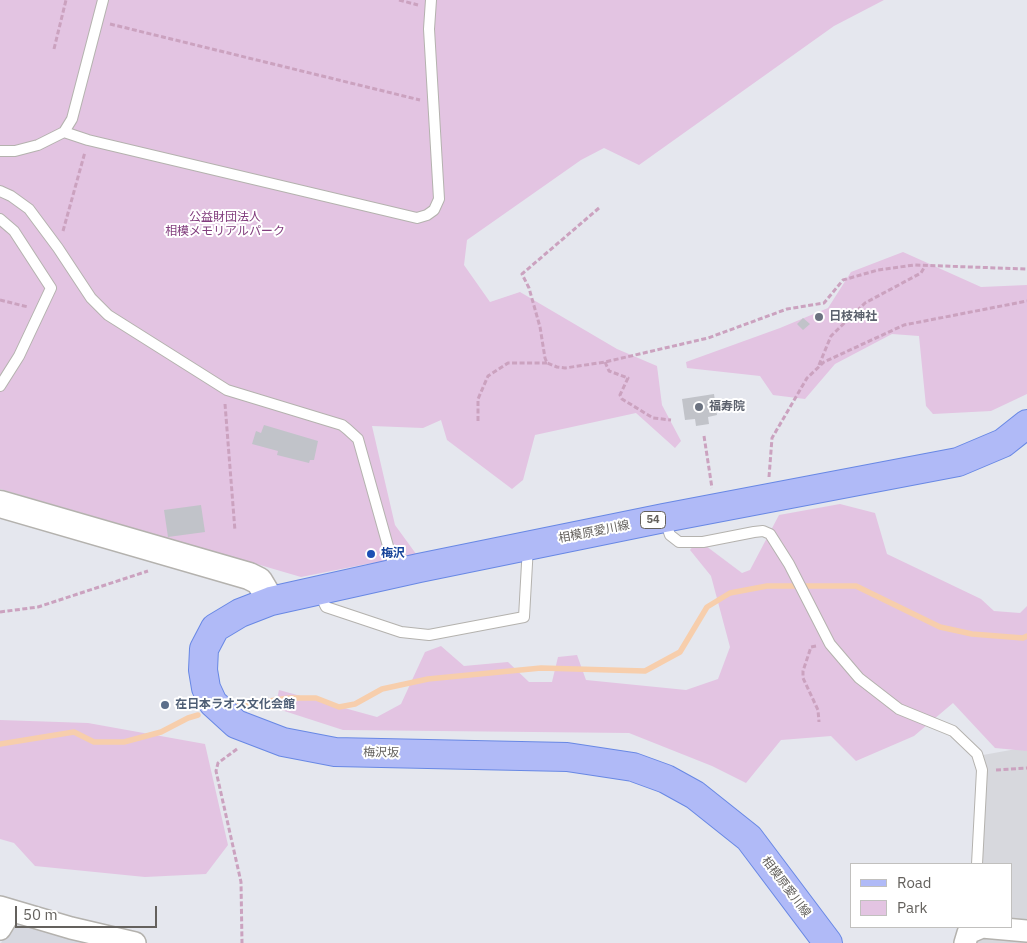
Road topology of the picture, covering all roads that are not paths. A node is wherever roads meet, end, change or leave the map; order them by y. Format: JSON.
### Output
{"nodes":[{"id":1,"x":103,"y":0,"type":"edge"},
{"id":2,"x":432,"y":0,"type":"edge"},
{"id":3,"x":64,"y":132,"type":"junction"},
{"id":4,"x":0,"y":150,"type":"edge"},
{"id":5,"x":0,"y":191,"type":"edge"},
{"id":6,"x":0,"y":219,"type":"edge"},
{"id":7,"x":0,"y":386,"type":"edge"},
{"id":8,"x":1027,"y":424,"type":"edge"},
{"id":9,"x":0,"y":504,"type":"edge"},
{"id":10,"x":664,"y":518,"type":"junction"},
{"id":11,"x":528,"y":546,"type":"junction"},
{"id":12,"x":395,"y":573,"type":"junction"},
{"id":13,"x":317,"y":590,"type":"junction"},
{"id":14,"x":271,"y":601,"type":"junction"},
{"id":15,"x":696,"y":795,"type":"joint"},
{"id":16,"x":977,"y":863,"type":"edge"},
{"id":17,"x":6,"y":909,"type":"edge"},
{"id":18,"x":993,"y":928,"type":"edge"},
{"id":19,"x":0,"y":929,"type":"edge"},
{"id":20,"x":1027,"y":931,"type":"edge"},
{"id":21,"x":135,"y":943,"type":"edge"},
{"id":22,"x":828,"y":943,"type":"edge"}],
"edges":[{"from":1,"to":3,"type":"lane"},
{"from":2,"to":3,"type":"lane"},
{"from":3,"to":4,"type":"lane"},
{"from":5,"to":12,"type":"lane"},
{"from":6,"to":7,"type":"lane"},
{"from":8,"to":10,"type":"main road","name":"相模原愛川線","number":"54"},
{"from":9,"to":14,"type":"street"},
{"from":10,"to":11,"type":"main road","name":"相模原愛川線","number":"54"},
{"from":10,"to":16,"type":"lane"},
{"from":11,"to":12,"type":"main road","name":"相模原愛川線","number":"54"},
{"from":11,"to":13,"type":"lane"},
{"from":12,"to":13,"type":"main road","name":"相模原愛川線","number":"54"},
{"from":13,"to":14,"type":"main road","name":"相模原愛川線","number":"54"},
{"from":14,"to":15,"type":"main road","name":"梅沢坂","number":"54"},
{"from":15,"to":22,"type":"main road","name":"相模原愛川線","number":"54"},
{"from":17,"to":19,"type":"street"},
{"from":17,"to":21,"type":"street"},
{"from":18,"to":20,"type":"street"}]}
